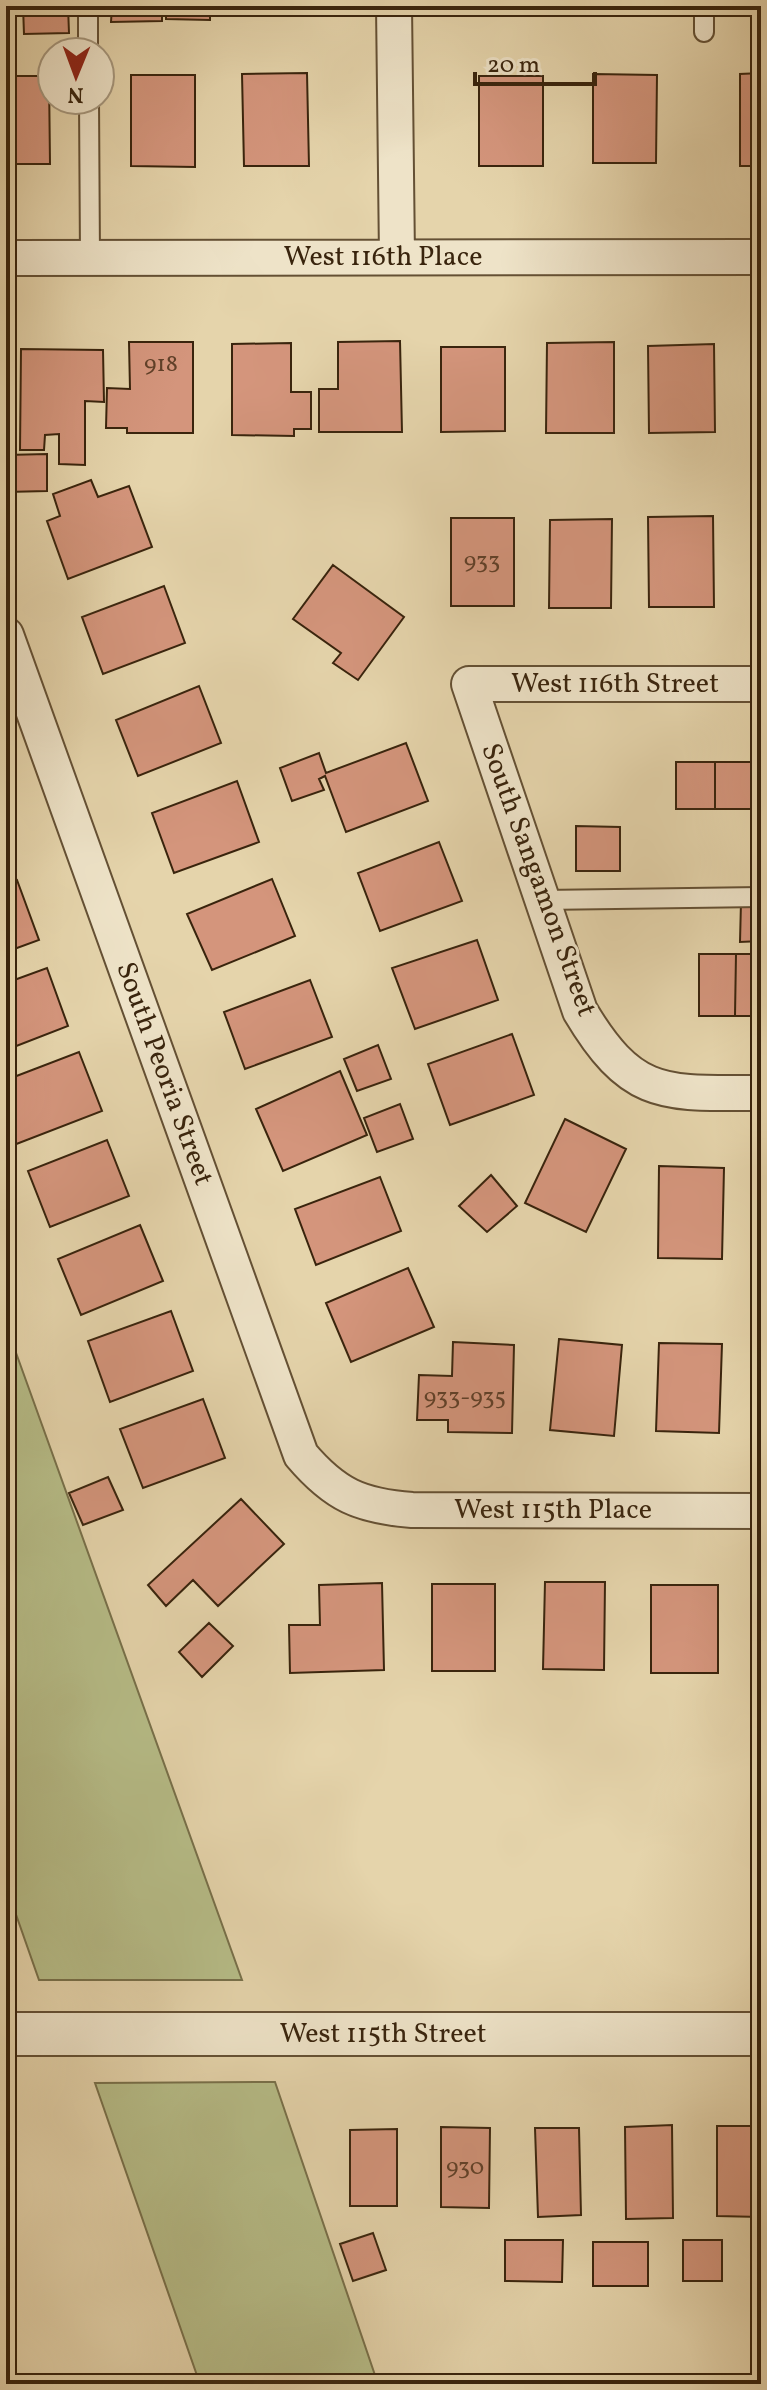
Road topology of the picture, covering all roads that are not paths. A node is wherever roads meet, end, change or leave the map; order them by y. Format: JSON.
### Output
{"nodes":[{"id":1,"x":88,"y":6,"type":"edge"},
{"id":2,"x":394,"y":6,"type":"edge"},
{"id":3,"x":704,"y":6,"type":"edge"},
{"id":4,"x":704,"y":32,"type":"dead end"},
{"id":5,"x":88,"y":36,"type":"edge"},
{"id":6,"x":89,"y":116,"type":"edge"},
{"id":7,"x":397,"y":257,"type":"junction"},
{"id":8,"x":761,"y":257,"type":"edge"},
{"id":9,"x":6,"y":258,"type":"edge"},
{"id":10,"x":90,"y":258,"type":"junction"},
{"id":11,"x":6,"y":635,"type":"edge"},
{"id":12,"x":469,"y":684,"type":"joint"},
{"id":13,"x":761,"y":684,"type":"edge"},
{"id":14,"x":761,"y":897,"type":"edge"},
{"id":15,"x":543,"y":900,"type":"junction"},
{"id":16,"x":761,"y":1093,"type":"edge"},
{"id":17,"x":347,"y":1497,"type":"joint"},
{"id":18,"x":761,"y":1511,"type":"edge"},
{"id":19,"x":6,"y":2034,"type":"edge"},
{"id":20,"x":761,"y":2034,"type":"edge"}],
"edges":[{"from":1,"to":5,"type":"lane"},
{"from":2,"to":7,"type":"street"},
{"from":3,"to":4,"type":"lane"},
{"from":6,"to":10,"type":"lane"},
{"from":7,"to":8,"type":"street","name":"West 116th Place"},
{"from":7,"to":10,"type":"street","name":"West 116th Place"},
{"from":9,"to":10,"type":"street","name":"West 116th Place"},
{"from":11,"to":17,"type":"street","name":"South Peoria Street"},
{"from":12,"to":13,"type":"street","name":"West 116th Street"},
{"from":12,"to":15,"type":"street","name":"South Sangamon Street"},
{"from":14,"to":15,"type":"lane"},
{"from":15,"to":16,"type":"street","name":"South Sangamon Street"},
{"from":17,"to":18,"type":"street","name":"West 115th Place"},
{"from":19,"to":20,"type":"street","name":"West 115th Street"}]}
